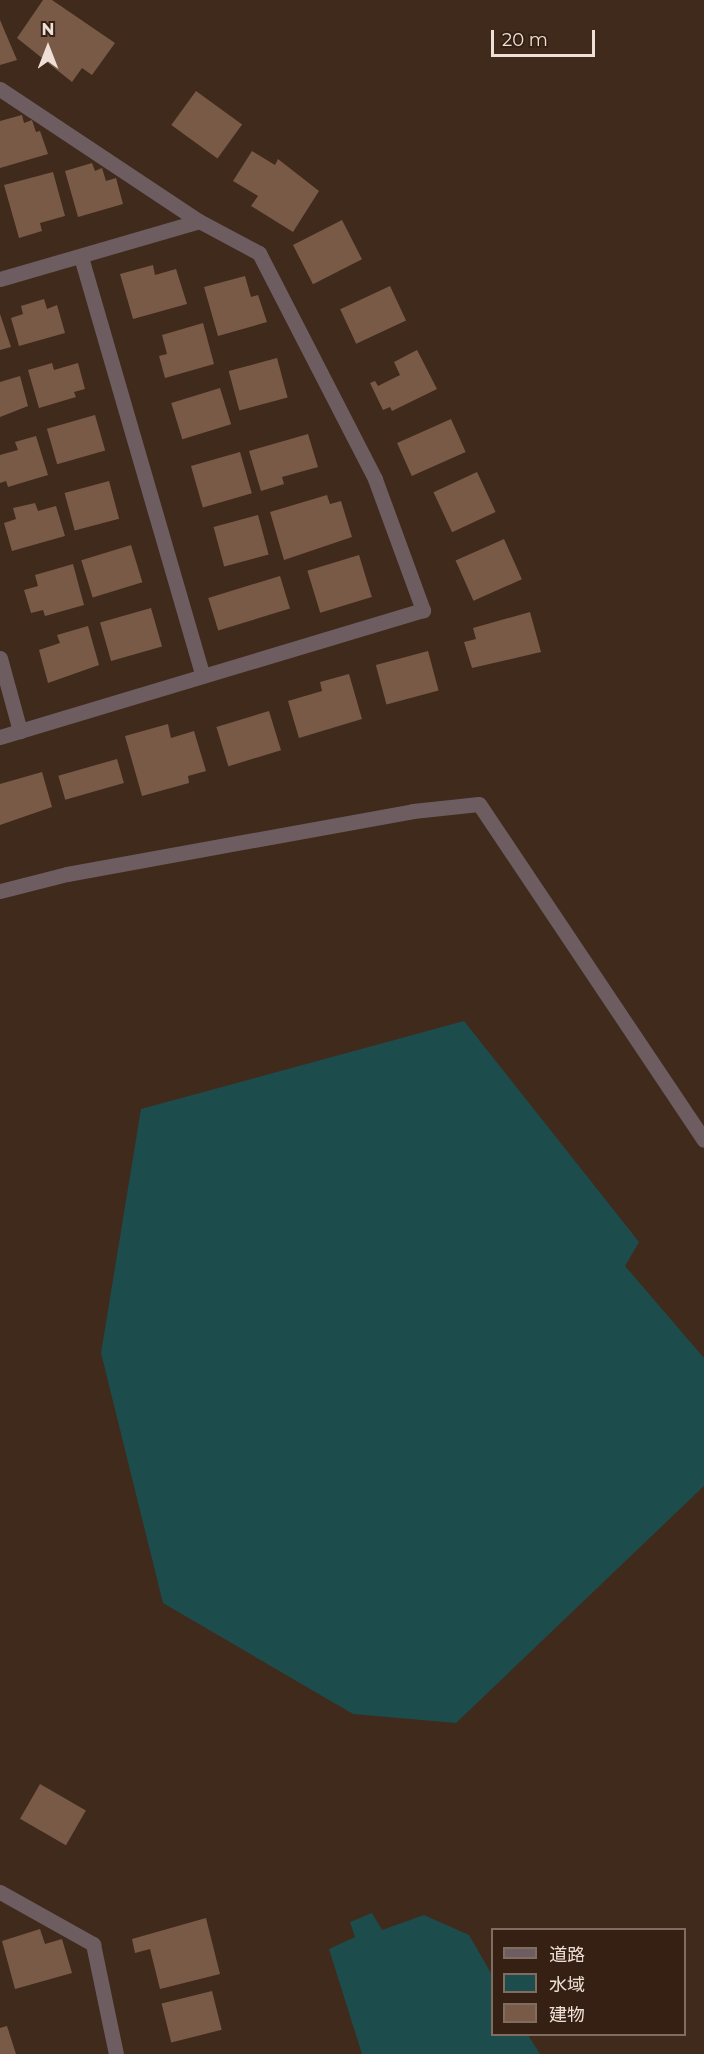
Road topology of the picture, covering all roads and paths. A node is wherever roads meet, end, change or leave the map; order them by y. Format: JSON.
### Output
{"nodes":[{"id":1,"x":0,"y":89,"type":"edge"},
{"id":2,"x":199,"y":221,"type":"junction"},
{"id":3,"x":81,"y":257,"type":"junction"},
{"id":4,"x":0,"y":279,"type":"edge"},
{"id":5,"x":0,"y":658,"type":"edge"},
{"id":6,"x":203,"y":676,"type":"junction"},
{"id":7,"x":20,"y":731,"type":"junction"},
{"id":8,"x":0,"y":737,"type":"edge"},
{"id":9,"x":0,"y":891,"type":"edge"},
{"id":10,"x":704,"y":1140,"type":"edge"},
{"id":11,"x":0,"y":1892,"type":"edge"},
{"id":12,"x":116,"y":2054,"type":"edge"}],
"edges":[{"from":1,"to":2,"type":"street"},
{"from":2,"to":3,"type":"street"},
{"from":2,"to":6,"type":"street"},
{"from":3,"to":4,"type":"street"},
{"from":3,"to":6,"type":"street"},
{"from":5,"to":7,"type":"street"},
{"from":6,"to":7,"type":"street"},
{"from":7,"to":8,"type":"street"},
{"from":9,"to":10,"type":"street"},
{"from":11,"to":12,"type":"street"}]}
